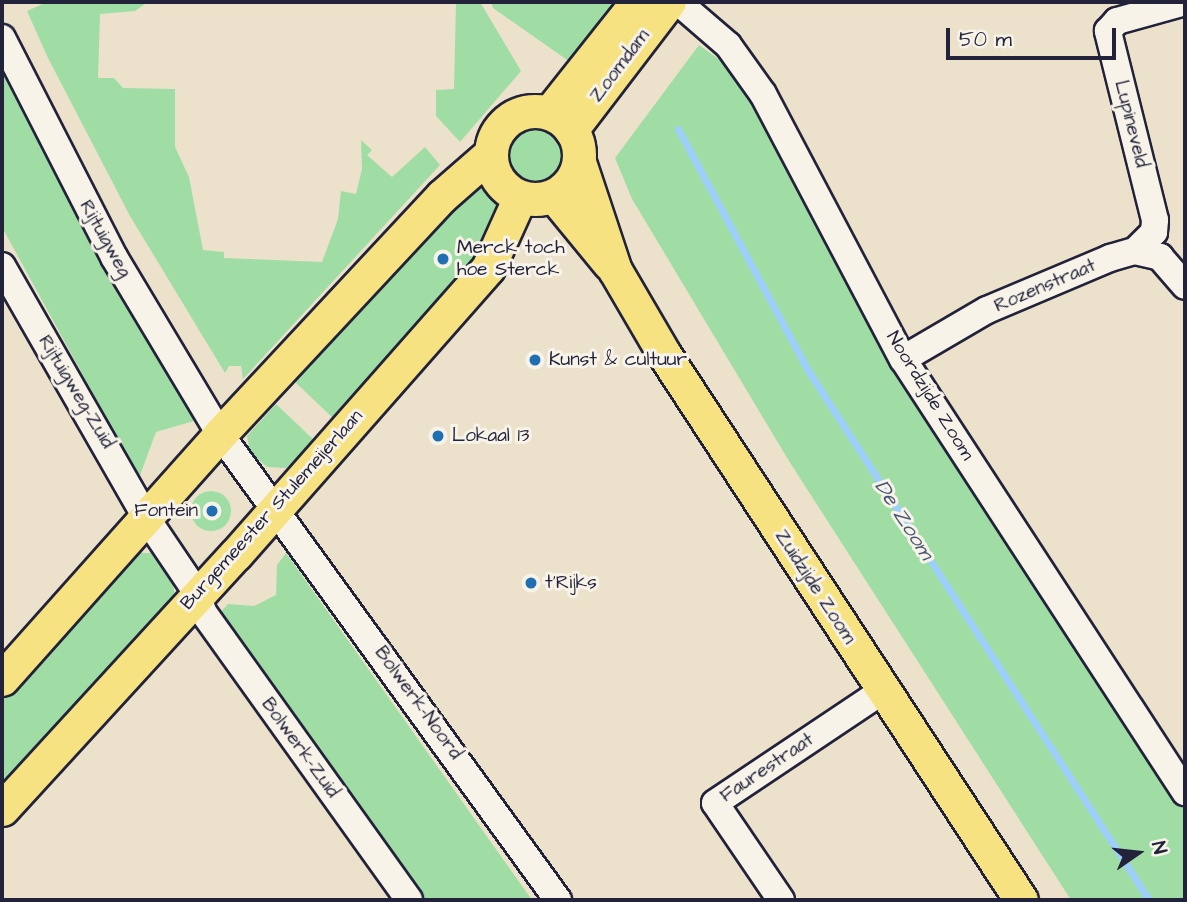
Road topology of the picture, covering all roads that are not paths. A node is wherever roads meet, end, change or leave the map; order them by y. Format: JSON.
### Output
{"nodes":[{"id":1,"x":637,"y":2,"type":"edge"},
{"id":2,"x":669,"y":2,"type":"edge"},
{"id":3,"x":678,"y":2,"type":"edge"},
{"id":4,"x":1185,"y":2,"type":"edge"},
{"id":5,"x":2,"y":38,"type":"edge"},
{"id":6,"x":566,"y":135,"type":"junction"},
{"id":7,"x":490,"y":155,"type":"junction"},
{"id":8,"x":554,"y":195,"type":"junction"},
{"id":9,"x":520,"y":197,"type":"junction"},
{"id":10,"x":1135,"y":251,"type":"junction"},
{"id":11,"x":2,"y":267,"type":"edge"},
{"id":12,"x":615,"y":270,"type":"junction"},
{"id":13,"x":1185,"y":286,"type":"edge"},
{"id":14,"x":903,"y":359,"type":"junction"},
{"id":15,"x":220,"y":434,"type":"junction"},
{"id":16,"x":274,"y":508,"type":"junction"},
{"id":17,"x":147,"y":519,"type":"junction"},
{"id":18,"x":197,"y":593,"type":"junction"},
{"id":19,"x":2,"y":679,"type":"edge"},
{"id":20,"x":882,"y":691,"type":"junction"},
{"id":21,"x":1185,"y":792,"type":"edge"},
{"id":22,"x":2,"y":809,"type":"edge"},
{"id":23,"x":404,"y":899,"type":"edge"},
{"id":24,"x":558,"y":900,"type":"edge"},
{"id":25,"x":781,"y":900,"type":"edge"},
{"id":26,"x":1021,"y":900,"type":"edge"}],
"edges":[{"from":1,"to":6,"type":"main road","name":"Zoomdam"},
{"from":2,"to":6,"type":"main road","name":"Zoomdam"},
{"from":3,"to":14,"type":"street","name":"Noordzijde Zoom"},
{"from":4,"to":10,"type":"street","name":"Lupineveld"},
{"from":5,"to":15,"type":"street","name":"Rijtuigweg"},
{"from":6,"to":7,"type":"main road"},
{"from":6,"to":8,"type":"main road"},
{"from":6,"to":12,"type":"main road","name":"Zuidzijde Zoom"},
{"from":7,"to":9,"type":"main road"},
{"from":7,"to":15,"type":"main road"},
{"from":8,"to":9,"type":"main road"},
{"from":8,"to":12,"type":"main road","name":"Zuidzijde Zoom"},
{"from":9,"to":16,"type":"main road","name":"Burgemeester Stulemeijerlaan"},
{"from":10,"to":13,"type":"street"},
{"from":10,"to":14,"type":"street","name":"Rozenstraat"},
{"from":11,"to":17,"type":"street","name":"Rijtuigweg-Zuid"},
{"from":12,"to":20,"type":"main road","name":"Zuidzijde Zoom"},
{"from":14,"to":21,"type":"street","name":"Noordzijde Zoom"},
{"from":15,"to":16,"type":"street","name":"Rijtuigweg"},
{"from":15,"to":17,"type":"main road"},
{"from":16,"to":18,"type":"main road","name":"Burgemeester Stulemeijerlaan"},
{"from":16,"to":24,"type":"street","name":"Bolwerk-Noord"},
{"from":17,"to":18,"type":"street","name":"Rijtuigweg-Zuid"},
{"from":17,"to":19,"type":"main road"},
{"from":18,"to":22,"type":"main road","name":"Burgemeester Stulemeijerlaan"},
{"from":18,"to":23,"type":"street","name":"Bolwerk-Zuid"},
{"from":20,"to":25,"type":"street","name":"Faurestraat"},
{"from":20,"to":26,"type":"main road","name":"Zuidzijde Zoom"}]}
